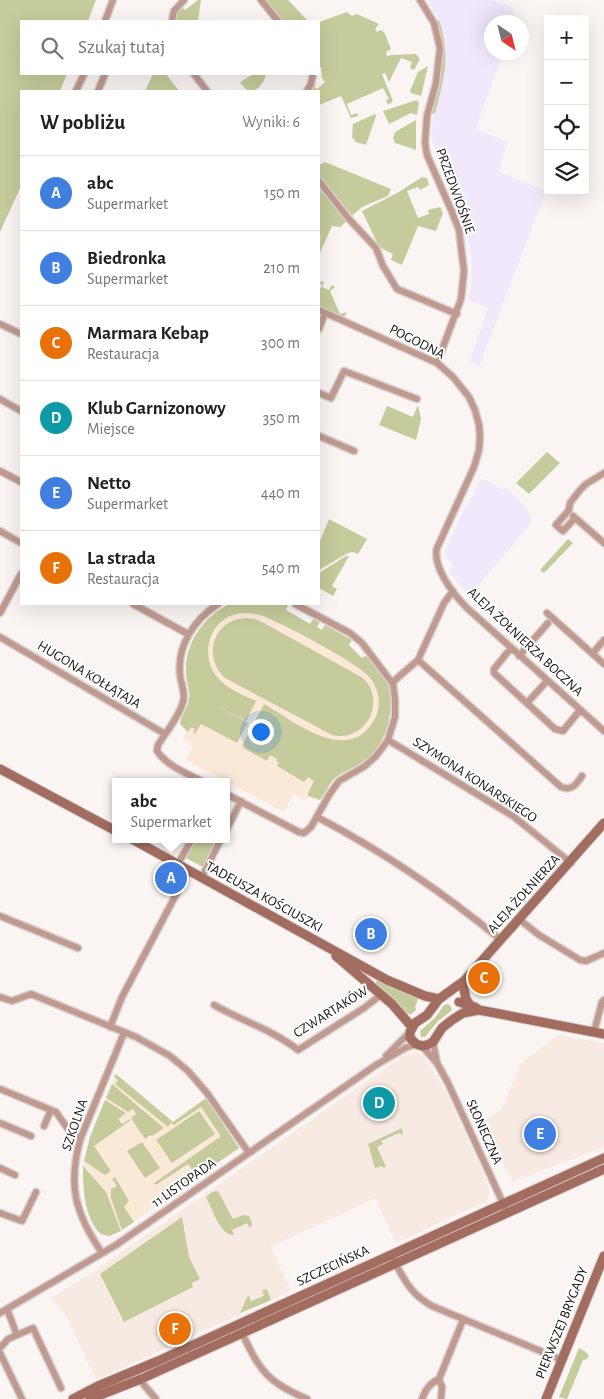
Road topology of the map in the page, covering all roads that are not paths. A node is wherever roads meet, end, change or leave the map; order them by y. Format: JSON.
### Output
{"nodes":[{"id":1,"x":113,"y":0,"type":"edge"},
{"id":2,"x":184,"y":0,"type":"edge"},
{"id":3,"x":260,"y":0,"type":"edge"},
{"id":4,"x":420,"y":0,"type":"edge"},
{"id":5,"x":105,"y":20,"type":"edge"},
{"id":6,"x":172,"y":20,"type":"edge"},
{"id":7,"x":277,"y":20,"type":"edge"},
{"id":8,"x":84,"y":75,"type":"edge"},
{"id":9,"x":105,"y":75,"type":"edge"},
{"id":10,"x":195,"y":75,"type":"edge"},
{"id":11,"x":313,"y":75,"type":"edge"},
{"id":12,"x":76,"y":90,"type":"edge"},
{"id":13,"x":98,"y":90,"type":"edge"},
{"id":14,"x":206,"y":90,"type":"edge"},
{"id":15,"x":308,"y":90,"type":"edge"},
{"id":16,"x":320,"y":182,"type":"edge"},
{"id":17,"x":322,"y":312,"type":"edge"},
{"id":18,"x":457,"y":314,"type":"junction"},
{"id":19,"x":0,"y":324,"type":"edge"},
{"id":20,"x":20,"y":334,"type":"edge"},
{"id":21,"x":437,"y":363,"type":"junction"},
{"id":22,"x":320,"y":392,"type":"edge"},
{"id":23,"x":417,"y":398,"type":"dead end"},
{"id":24,"x":0,"y":399,"type":"edge"},
{"id":25,"x":20,"y":410,"type":"edge"},
{"id":26,"x":320,"y":436,"type":"edge"},
{"id":27,"x":354,"y":451,"type":"dead end"},
{"id":28,"x":0,"y":471,"type":"edge"},
{"id":29,"x":602,"y":472,"type":"edge"},
{"id":30,"x":20,"y":481,"type":"edge"},
{"id":31,"x":569,"y":510,"type":"junction"},
{"id":32,"x":577,"y":520,"type":"junction"},
{"id":33,"x":0,"y":531,"type":"edge"},
{"id":34,"x":20,"y":542,"type":"edge"},
{"id":35,"x":604,"y":543,"type":"edge"},
{"id":36,"x":436,"y":564,"type":"joint"},
{"id":37,"x":20,"y":576,"type":"edge"},
{"id":38,"x":453,"y":591,"type":"junction"},
{"id":39,"x":135,"y":605,"type":"edge"},
{"id":40,"x":217,"y":605,"type":"edge"},
{"id":41,"x":297,"y":605,"type":"edge"},
{"id":42,"x":0,"y":613,"type":"edge"},
{"id":43,"x":547,"y":613,"type":"dead end"},
{"id":44,"x":548,"y":623,"type":"dead end"},
{"id":45,"x":188,"y":634,"type":"junction"},
{"id":46,"x":0,"y":637,"type":"edge"},
{"id":47,"x":604,"y":640,"type":"edge"},
{"id":48,"x":511,"y":648,"type":"junction"},
{"id":49,"x":593,"y":653,"type":"junction"},
{"id":50,"x":519,"y":656,"type":"junction"},
{"id":51,"x":418,"y":660,"type":"junction"},
{"id":52,"x":604,"y":664,"type":"edge"},
{"id":53,"x":547,"y":681,"type":"junction"},
{"id":54,"x":393,"y":684,"type":"junction"},
{"id":55,"x":526,"y":703,"type":"junction"},
{"id":56,"x":580,"y":710,"type":"junction"},
{"id":57,"x":604,"y":731,"type":"edge"},
{"id":58,"x":165,"y":734,"type":"junction"},
{"id":59,"x":388,"y":740,"type":"junction"},
{"id":60,"x":0,"y":769,"type":"edge"},
{"id":61,"x":582,"y":776,"type":"dead end"},
{"id":62,"x":197,"y":778,"type":"edge"},
{"id":63,"x":230,"y":796,"type":"edge"},
{"id":64,"x":241,"y":801,"type":"junction"},
{"id":65,"x":317,"y":817,"type":"junction"},
{"id":66,"x":230,"y":823,"type":"edge"},
{"id":67,"x":604,"y":823,"type":"edge"},
{"id":68,"x":112,"y":829,"type":"edge"},
{"id":69,"x":139,"y":843,"type":"edge"},
{"id":70,"x":190,"y":843,"type":"edge"},
{"id":71,"x":220,"y":843,"type":"edge"},
{"id":72,"x":571,"y":863,"type":"junction"},
{"id":73,"x":178,"y":864,"type":"junction"},
{"id":74,"x":190,"y":870,"type":"junction"},
{"id":75,"x":202,"y":877,"type":"junction"},
{"id":76,"x":0,"y":916,"type":"edge"},
{"id":77,"x":520,"y":920,"type":"junction"},
{"id":78,"x":501,"y":940,"type":"junction"},
{"id":79,"x":78,"y":948,"type":"dead end"},
{"id":80,"x":331,"y":950,"type":"junction"},
{"id":81,"x":604,"y":954,"type":"edge"},
{"id":82,"x":463,"y":984,"type":"junction"},
{"id":83,"x":382,"y":994,"type":"junction"},
{"id":84,"x":0,"y":997,"type":"edge"},
{"id":85,"x":442,"y":997,"type":"junction"},
{"id":86,"x":604,"y":1000,"type":"edge"},
{"id":87,"x":459,"y":1001,"type":"junction"},
{"id":88,"x":214,"y":1005,"type":"dead end"},
{"id":89,"x":475,"y":1008,"type":"junction"},
{"id":90,"x":459,"y":1016,"type":"junction"},
{"id":91,"x":110,"y":1027,"type":"junction"},
{"id":92,"x":411,"y":1029,"type":"junction"},
{"id":93,"x":594,"y":1032,"type":"junction"},
{"id":94,"x":124,"y":1033,"type":"junction"},
{"id":95,"x":604,"y":1034,"type":"edge"},
{"id":96,"x":433,"y":1042,"type":"junction"},
{"id":97,"x":419,"y":1045,"type":"junction"},
{"id":98,"x":437,"y":1062,"type":"junction"},
{"id":99,"x":376,"y":1065,"type":"junction"},
{"id":100,"x":0,"y":1089,"type":"edge"},
{"id":101,"x":51,"y":1110,"type":"junction"},
{"id":102,"x":0,"y":1123,"type":"edge"},
{"id":103,"x":44,"y":1126,"type":"dead end"},
{"id":104,"x":31,"y":1136,"type":"dead end"},
{"id":105,"x":81,"y":1138,"type":"junction"},
{"id":106,"x":249,"y":1153,"type":"junction"},
{"id":107,"x":604,"y":1158,"type":"edge"},
{"id":108,"x":0,"y":1168,"type":"edge"},
{"id":109,"x":604,"y":1169,"type":"edge"},
{"id":110,"x":14,"y":1175,"type":"dead end"},
{"id":111,"x":36,"y":1192,"type":"dead end"},
{"id":112,"x":505,"y":1208,"type":"junction"},
{"id":113,"x":0,"y":1213,"type":"edge"},
{"id":114,"x":102,"y":1253,"type":"junction"},
{"id":115,"x":388,"y":1256,"type":"junction"},
{"id":116,"x":604,"y":1256,"type":"edge"},
{"id":117,"x":395,"y":1264,"type":"junction"},
{"id":118,"x":7,"y":1309,"type":"junction"},
{"id":119,"x":0,"y":1313,"type":"edge"},
{"id":120,"x":463,"y":1320,"type":"junction"},
{"id":121,"x":242,"y":1333,"type":"junction"},
{"id":122,"x":17,"y":1335,"type":"junction"},
{"id":123,"x":0,"y":1348,"type":"edge"},
{"id":124,"x":0,"y":1353,"type":"edge"},
{"id":125,"x":562,"y":1360,"type":"junction"},
{"id":126,"x":141,"y":1378,"type":"junction"},
{"id":127,"x":439,"y":1379,"type":"junction"},
{"id":128,"x":61,"y":1388,"type":"dead end"},
{"id":129,"x":22,"y":1399,"type":"edge"},
{"id":130,"x":74,"y":1399,"type":"edge"},
{"id":131,"x":90,"y":1399,"type":"edge"},
{"id":132,"x":156,"y":1399,"type":"edge"},
{"id":133,"x":308,"y":1399,"type":"edge"},
{"id":134,"x":422,"y":1399,"type":"edge"},
{"id":135,"x":441,"y":1399,"type":"edge"},
{"id":136,"x":546,"y":1399,"type":"edge"}],
"edges":[{"from":1,"to":5,"type":"street"},
{"from":2,"to":6,"type":"street"},
{"from":3,"to":7,"type":"street"},
{"from":4,"to":18,"type":"street","name":"PRZEDWIOŚNIE"},
{"from":8,"to":12,"type":"street"},
{"from":9,"to":13,"type":"street"},
{"from":10,"to":14,"type":"street"},
{"from":11,"to":15,"type":"street"},
{"from":16,"to":18,"type":"street"},
{"from":17,"to":21,"type":"street","name":"POGODNA"},
{"from":18,"to":21,"type":"street","name":"PRZEDWIOŚNIE"},
{"from":19,"to":20,"type":"street"},
{"from":21,"to":36,"type":"street","name":"POGODNA"},
{"from":22,"to":23,"type":"street"},
{"from":24,"to":25,"type":"street"},
{"from":26,"to":27,"type":"street"},
{"from":28,"to":30,"type":"street"},
{"from":29,"to":31,"type":"street"},
{"from":31,"to":32,"type":"street"},
{"from":31,"to":32,"type":"street"},
{"from":32,"to":35,"type":"street"},
{"from":33,"to":34,"type":"street"},
{"from":36,"to":38,"type":"street","name":"ALEJA ŻOŁNIERZA BOCZNA"},
{"from":37,"to":42,"type":"street"},
{"from":38,"to":48,"type":"street","name":"ALEJA ŻOŁNIERZA BOCZNA"},
{"from":38,"to":51,"type":"street"},
{"from":39,"to":45,"type":"street"},
{"from":40,"to":45,"type":"street"},
{"from":41,"to":54,"type":"street"},
{"from":43,"to":49,"type":"street"},
{"from":44,"to":50,"type":"street"},
{"from":45,"to":58,"type":"street"},
{"from":46,"to":58,"type":"street","name":"HUGONA KOŁŁĄTAJA"},
{"from":47,"to":49,"type":"street"},
{"from":48,"to":50,"type":"street","name":"ALEJA ŻOŁNIERZA BOCZNA"},
{"from":48,"to":55,"type":"street"},
{"from":49,"to":52,"type":"street"},
{"from":50,"to":53,"type":"street","name":"ALEJA ŻOŁNIERZA BOCZNA"},
{"from":51,"to":54,"type":"street"},
{"from":51,"to":61,"type":"street"},
{"from":53,"to":55,"type":"street"},
{"from":53,"to":56,"type":"street","name":"ALEJA ŻOŁNIERZA BOCZNA"},
{"from":54,"to":59,"type":"street"},
{"from":55,"to":56,"type":"street"},
{"from":56,"to":57,"type":"street","name":"ALEJA ŻOŁNIERZA BOCZNA"},
{"from":58,"to":62,"type":"street"},
{"from":59,"to":65,"type":"street"},
{"from":59,"to":72,"type":"street","name":"SZYMONA KONARSKIEGO"},
{"from":60,"to":68,"type":"street"},
{"from":63,"to":64,"type":"street"},
{"from":64,"to":65,"type":"street"},
{"from":64,"to":66,"type":"street"},
{"from":65,"to":78,"type":"street"},
{"from":67,"to":72,"type":"street","name":"ALEJA ŻOŁNIERZA"},
{"from":69,"to":73,"type":"street","name":"TADEUSZA KOŚCIUSZKI"},
{"from":70,"to":73,"type":"street"},
{"from":71,"to":75,"type":"street"},
{"from":72,"to":77,"type":"street","name":"ALEJA ŻOŁNIERZA"},
{"from":73,"to":74,"type":"street","name":"TADEUSZA KOŚCIUSZKI"},
{"from":74,"to":75,"type":"street","name":"TADEUSZA KOŚCIUSZKI"},
{"from":74,"to":91,"type":"street"},
{"from":75,"to":80,"type":"street","name":"TADEUSZA KOŚCIUSZKI"},
{"from":76,"to":79,"type":"street"},
{"from":77,"to":78,"type":"street","name":"ALEJA ŻOŁNIERZA"},
{"from":77,"to":81,"type":"street"},
{"from":78,"to":82,"type":"street","name":"ALEJA ŻOŁNIERZA"},
{"from":80,"to":83,"type":"street","name":"TADEUSZA KOŚCIUSZKI"},
{"from":80,"to":85,"type":"street","name":"TADEUSZA KOŚCIUSZKI"},
{"from":82,"to":85,"type":"street","name":"ALEJA ŻOŁNIERZA"},
{"from":82,"to":87,"type":"street","name":"ALEJA ŻOŁNIERZA"},
{"from":82,"to":89,"type":"street"},
{"from":83,"to":88,"type":"street","name":"CZWARTAKÓW"},
{"from":83,"to":92,"type":"street","name":"TADEUSZA KOŚCIUSZKI"},
{"from":84,"to":91,"type":"street"},
{"from":85,"to":87,"type":"street","name":"TADEUSZA KOŚCIUSZKI"},
{"from":85,"to":92,"type":"street","name":"ALEJA ŻOŁNIERZA"},
{"from":86,"to":93,"type":"street"},
{"from":87,"to":89,"type":"street"},
{"from":87,"to":90,"type":"street","name":"ALEJA ŻOŁNIERZA"},
{"from":89,"to":90,"type":"street"},
{"from":89,"to":93,"type":"street"},
{"from":90,"to":96,"type":"street"},
{"from":91,"to":94,"type":"street"},
{"from":92,"to":97,"type":"street","name":"TADEUSZA KOŚCIUSZKI"},
{"from":92,"to":99,"type":"street","name":"11 LISTOPADA"},
{"from":93,"to":95,"type":"street"},
{"from":94,"to":105,"type":"street","name":"SZKOLNA"},
{"from":94,"to":106,"type":"street"},
{"from":96,"to":97,"type":"street"},
{"from":96,"to":98,"type":"street","name":"SŁONECZNA"},
{"from":97,"to":98,"type":"street","name":"SŁONECZNA"},
{"from":97,"to":99,"type":"street","name":"11 LISTOPADA"},
{"from":98,"to":112,"type":"street","name":"SŁONECZNA"},
{"from":99,"to":106,"type":"street","name":"11 LISTOPADA"},
{"from":100,"to":101,"type":"street"},
{"from":101,"to":103,"type":"street"},
{"from":101,"to":105,"type":"street"},
{"from":102,"to":104,"type":"street"},
{"from":105,"to":114,"type":"street","name":"SZKOLNA"},
{"from":106,"to":114,"type":"street","name":"11 LISTOPADA"},
{"from":107,"to":112,"type":"street","name":"SZCZECIŃSKA"},
{"from":108,"to":110,"type":"street"},
{"from":109,"to":112,"type":"street","name":"SZCZECIŃSKA"},
{"from":111,"to":113,"type":"street"},
{"from":112,"to":115,"type":"street","name":"SZCZECIŃSKA"},
{"from":112,"to":117,"type":"street","name":"SZCZECIŃSKA"},
{"from":114,"to":118,"type":"street","name":"11 LISTOPADA"},
{"from":115,"to":117,"type":"street"},
{"from":115,"to":130,"type":"street","name":"SZCZECIŃSKA"},
{"from":116,"to":125,"type":"street","name":"PIERWSZEJ BRYGADY"},
{"from":117,"to":120,"type":"street"},
{"from":117,"to":121,"type":"street","name":"SZCZECIŃSKA"},
{"from":118,"to":119,"type":"street","name":"11 LISTOPADA"},
{"from":118,"to":122,"type":"street"},
{"from":120,"to":125,"type":"street"},
{"from":120,"to":127,"type":"street"},
{"from":121,"to":126,"type":"street","name":"SZCZECIŃSKA"},
{"from":121,"to":133,"type":"street"},
{"from":122,"to":123,"type":"street"},
{"from":122,"to":128,"type":"street"},
{"from":124,"to":129,"type":"street"},
{"from":125,"to":136,"type":"street","name":"PIERWSZEJ BRYGADY"},
{"from":126,"to":131,"type":"street","name":"SZCZECIŃSKA"},
{"from":126,"to":132,"type":"street"},
{"from":127,"to":134,"type":"street"},
{"from":127,"to":135,"type":"street"}]}
